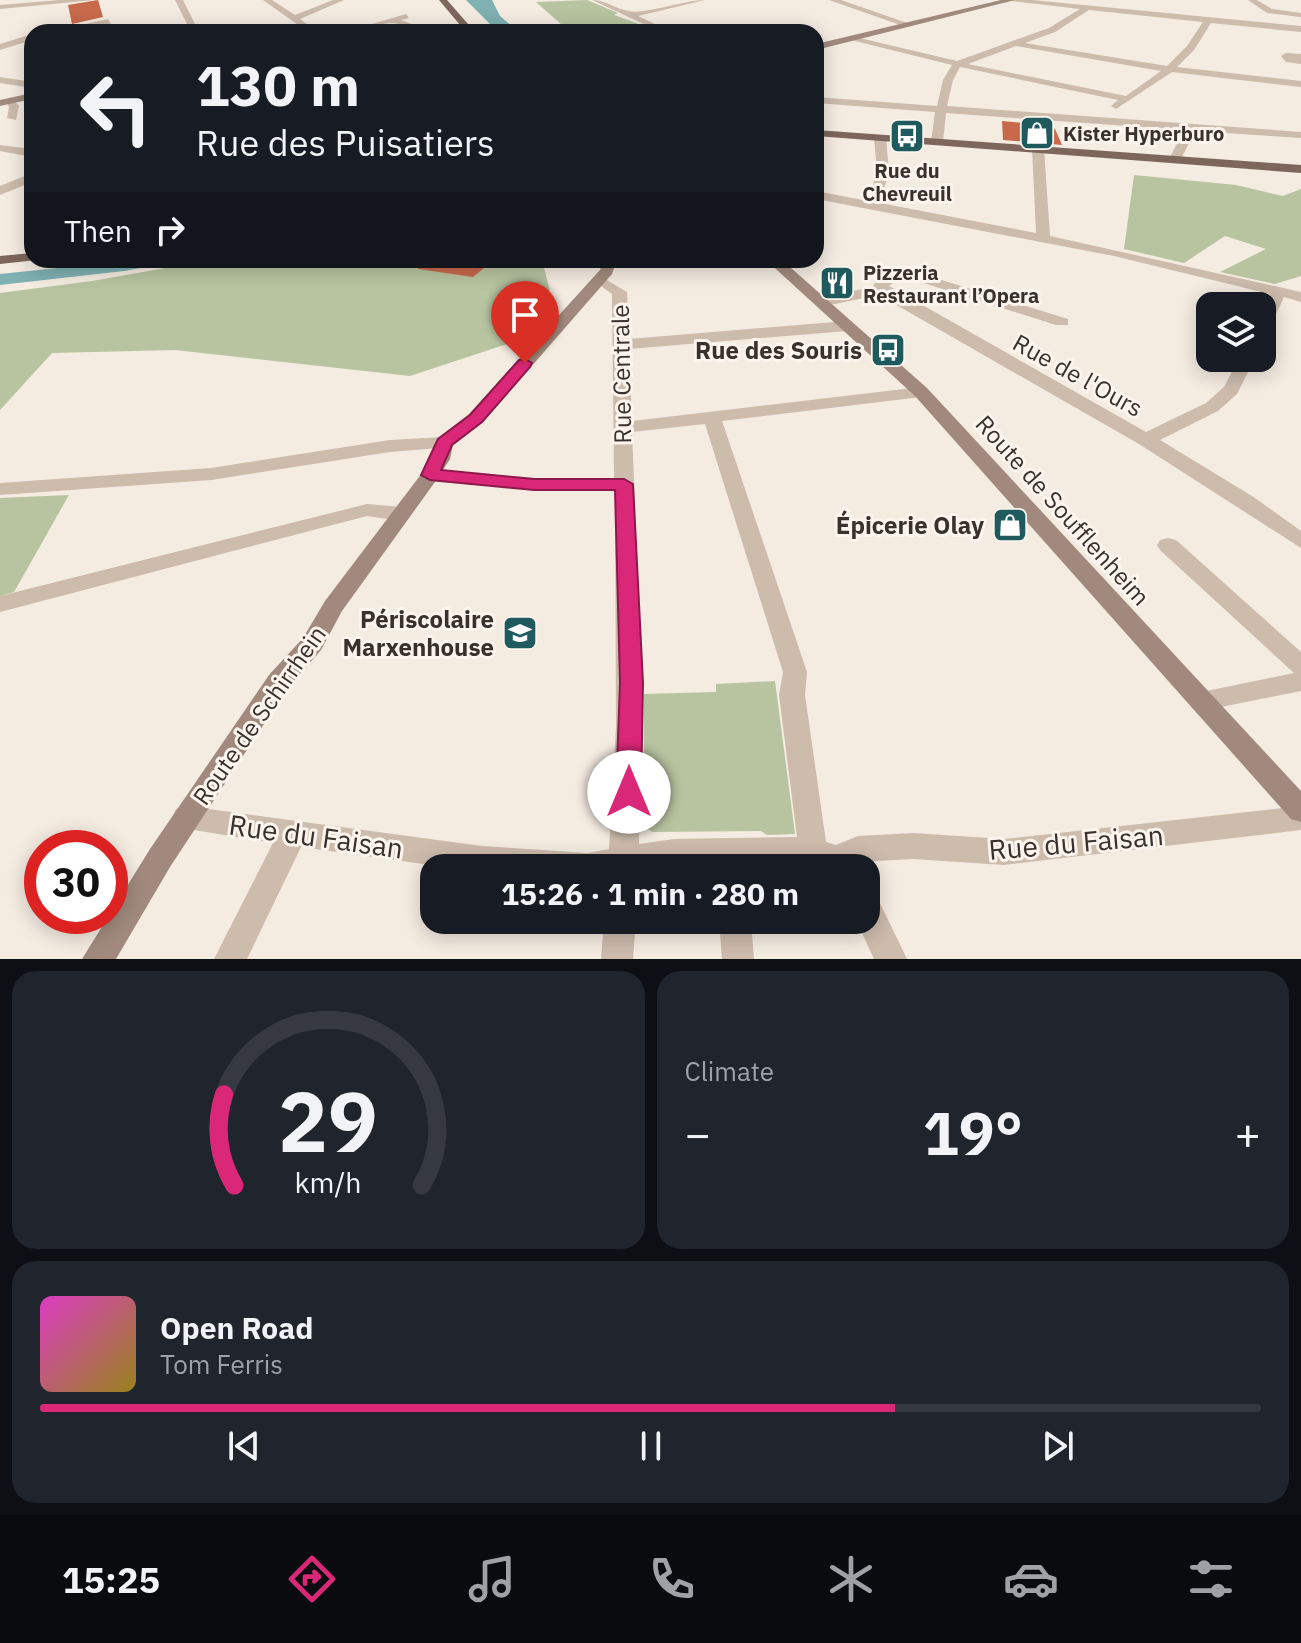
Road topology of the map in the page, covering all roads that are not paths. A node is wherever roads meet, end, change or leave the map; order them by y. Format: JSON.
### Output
{"nodes":[{"id":1,"x":90,"y":0,"type":"edge"},
{"id":2,"x":179,"y":0,"type":"edge"},
{"id":3,"x":340,"y":0,"type":"edge"},
{"id":4,"x":443,"y":0,"type":"edge"},
{"id":5,"x":596,"y":0,"type":"edge"},
{"id":6,"x":701,"y":0,"type":"edge"},
{"id":7,"x":833,"y":0,"type":"edge"},
{"id":8,"x":1010,"y":0,"type":"edge"},
{"id":9,"x":1252,"y":0,"type":"edge"},
{"id":10,"x":40,"y":2,"type":"edge"},
{"id":11,"x":270,"y":2,"type":"edge"},
{"id":12,"x":286,"y":4,"type":"dead end"},
{"id":13,"x":0,"y":7,"type":"edge"},
{"id":14,"x":1086,"y":9,"type":"junction"},
{"id":15,"x":629,"y":15,"type":"junction"},
{"id":16,"x":1301,"y":15,"type":"edge"},
{"id":17,"x":406,"y":16,"type":"dead end"},
{"id":18,"x":393,"y":20,"type":"junction"},
{"id":19,"x":298,"y":21,"type":"junction"},
{"id":20,"x":1208,"y":21,"type":"junction"},
{"id":21,"x":191,"y":24,"type":"edge"},
{"id":22,"x":293,"y":24,"type":"edge"},
{"id":23,"x":302,"y":24,"type":"edge"},
{"id":24,"x":378,"y":24,"type":"edge"},
{"id":25,"x":405,"y":24,"type":"edge"},
{"id":26,"x":464,"y":24,"type":"edge"},
{"id":27,"x":650,"y":24,"type":"edge"},
{"id":28,"x":909,"y":25,"type":"junction"},
{"id":29,"x":1300,"y":30,"type":"edge"},
{"id":30,"x":854,"y":38,"type":"junction"},
{"id":31,"x":24,"y":40,"type":"edge"},
{"id":32,"x":1018,"y":44,"type":"junction"},
{"id":33,"x":824,"y":45,"type":"edge"},
{"id":34,"x":0,"y":47,"type":"edge"},
{"id":35,"x":956,"y":67,"type":"junction"},
{"id":36,"x":1169,"y":69,"type":"junction"},
{"id":37,"x":0,"y":80,"type":"edge"},
{"id":38,"x":24,"y":84,"type":"edge"},
{"id":39,"x":1301,"y":84,"type":"edge"},
{"id":40,"x":24,"y":98,"type":"edge"},
{"id":41,"x":1127,"y":99,"type":"junction"},
{"id":42,"x":824,"y":101,"type":"edge"},
{"id":43,"x":4,"y":102,"type":"edge"},
{"id":44,"x":941,"y":108,"type":"junction"},
{"id":45,"x":12,"y":118,"type":"dead end"},
{"id":46,"x":1099,"y":119,"type":"junction"},
{"id":47,"x":1189,"y":127,"type":"junction"},
{"id":48,"x":824,"y":134,"type":"edge"},
{"id":49,"x":1301,"y":135,"type":"edge"},
{"id":50,"x":880,"y":138,"type":"junction"},
{"id":51,"x":937,"y":142,"type":"junction"},
{"id":52,"x":0,"y":148,"type":"edge"},
{"id":53,"x":1038,"y":149,"type":"junction"},
{"id":54,"x":24,"y":152,"type":"edge"},
{"id":55,"x":1175,"y":159,"type":"junction"},
{"id":56,"x":1301,"y":167,"type":"edge"},
{"id":57,"x":24,"y":180,"type":"edge"},
{"id":58,"x":0,"y":191,"type":"edge"},
{"id":59,"x":824,"y":197,"type":"edge"},
{"id":60,"x":873,"y":206,"type":"junction"},
{"id":61,"x":1043,"y":238,"type":"junction"},
{"id":62,"x":24,"y":258,"type":"edge"},
{"id":63,"x":0,"y":260,"type":"edge"},
{"id":64,"x":782,"y":268,"type":"edge"},
{"id":65,"x":605,"y":270,"type":"edge"},
{"id":66,"x":881,"y":290,"type":"junction"},
{"id":67,"x":1279,"y":292,"type":"junction"},
{"id":68,"x":1301,"y":297,"type":"edge"},
{"id":69,"x":1276,"y":298,"type":"edge"},
{"id":70,"x":820,"y":302,"type":"junction"},
{"id":71,"x":1062,"y":322,"type":"dead end"},
{"id":72,"x":847,"y":326,"type":"junction"},
{"id":73,"x":621,"y":345,"type":"junction"},
{"id":74,"x":1240,"y":372,"type":"edge"},
{"id":75,"x":921,"y":392,"type":"junction"},
{"id":76,"x":712,"y":418,"type":"junction"},
{"id":77,"x":622,"y":428,"type":"junction"},
{"id":78,"x":1146,"y":440,"type":"junction"},
{"id":79,"x":444,"y":443,"type":"junction"},
{"id":80,"x":430,"y":475,"type":"junction"},
{"id":81,"x":624,"y":484,"type":"junction"},
{"id":82,"x":0,"y":489,"type":"edge"},
{"id":83,"x":401,"y":514,"type":"junction"},
{"id":84,"x":1301,"y":541,"type":"edge"},
{"id":85,"x":1168,"y":545,"type":"dead end"},
{"id":86,"x":0,"y":604,"type":"edge"},
{"id":87,"x":1301,"y":666,"type":"edge"},
{"id":88,"x":1301,"y":681,"type":"edge"},
{"id":89,"x":1201,"y":701,"type":"junction"},
{"id":90,"x":1301,"y":810,"type":"edge"},
{"id":91,"x":186,"y":818,"type":"junction"},
{"id":92,"x":1301,"y":818,"type":"edge"},
{"id":93,"x":294,"y":832,"type":"junction"},
{"id":94,"x":447,"y":854,"type":"edge"},
{"id":95,"x":625,"y":854,"type":"edge"},
{"id":96,"x":830,"y":854,"type":"edge"},
{"id":97,"x":843,"y":854,"type":"edge"},
{"id":98,"x":619,"y":934,"type":"edge"},
{"id":99,"x":736,"y":934,"type":"edge"},
{"id":100,"x":879,"y":934,"type":"edge"},
{"id":101,"x":98,"y":959,"type":"edge"},
{"id":102,"x":230,"y":959,"type":"edge"},
{"id":103,"x":617,"y":959,"type":"edge"},
{"id":104,"x":738,"y":959,"type":"edge"},
{"id":105,"x":891,"y":959,"type":"edge"}],
"edges":[{"from":1,"to":10,"type":"street"},
{"from":2,"to":21,"type":"street"},
{"from":3,"to":19,"type":"street"},
{"from":4,"to":26,"type":"main road"},
{"from":5,"to":15,"type":"street"},
{"from":6,"to":15,"type":"street"},
{"from":7,"to":28,"type":"street"},
{"from":8,"to":14,"type":"street"},
{"from":8,"to":28,"type":"street"},
{"from":9,"to":16,"type":"street"},
{"from":10,"to":13,"type":"street"},
{"from":11,"to":12,"type":"street"},
{"from":11,"to":19,"type":"street"},
{"from":14,"to":20,"type":"street"},
{"from":14,"to":32,"type":"street"},
{"from":15,"to":27,"type":"street"},
{"from":17,"to":18,"type":"street"},
{"from":18,"to":24,"type":"street"},
{"from":18,"to":25,"type":"street"},
{"from":19,"to":22,"type":"street"},
{"from":19,"to":23,"type":"street"},
{"from":20,"to":29,"type":"street"},
{"from":20,"to":36,"type":"street"},
{"from":28,"to":30,"type":"street"},
{"from":30,"to":33,"type":"street"},
{"from":30,"to":35,"type":"street"},
{"from":31,"to":34,"type":"street"},
{"from":32,"to":35,"type":"street"},
{"from":32,"to":36,"type":"street"},
{"from":35,"to":41,"type":"street"},
{"from":35,"to":44,"type":"street"},
{"from":36,"to":39,"type":"street"},
{"from":36,"to":41,"type":"street"},
{"from":37,"to":38,"type":"street"},
{"from":40,"to":43,"type":"street"},
{"from":41,"to":46,"type":"street"},
{"from":42,"to":44,"type":"street"},
{"from":43,"to":45,"type":"street"},
{"from":44,"to":46,"type":"street"},
{"from":44,"to":51,"type":"street"},
{"from":46,"to":47,"type":"street"},
{"from":47,"to":49,"type":"street"},
{"from":47,"to":55,"type":"street"},
{"from":48,"to":50,"type":"main road"},
{"from":50,"to":51,"type":"main road"},
{"from":50,"to":60,"type":"street"},
{"from":51,"to":53,"type":"main road"},
{"from":52,"to":54,"type":"street"},
{"from":53,"to":55,"type":"main road"},
{"from":53,"to":61,"type":"street"},
{"from":55,"to":56,"type":"main road"},
{"from":57,"to":58,"type":"street"},
{"from":59,"to":60,"type":"street"},
{"from":60,"to":61,"type":"street"},
{"from":61,"to":67,"type":"street"},
{"from":62,"to":63,"type":"main road"},
{"from":64,"to":70,"type":"street","name":"Route de Soufflenheim"},
{"from":65,"to":73,"type":"street","name":"Rue Centrale"},
{"from":65,"to":79,"type":"street","name":"Route de Schirrhein"},
{"from":66,"to":70,"type":"street"},
{"from":66,"to":71,"type":"street"},
{"from":66,"to":78,"type":"street","name":"Rue de l'Ours"},
{"from":67,"to":68,"type":"street"},
{"from":67,"to":69,"type":"street"},
{"from":70,"to":72,"type":"street","name":"Route de Soufflenheim"},
{"from":72,"to":73,"type":"street"},
{"from":72,"to":75,"type":"street","name":"Route de Soufflenheim"},
{"from":73,"to":77,"type":"street","name":"Rue Centrale"},
{"from":74,"to":78,"type":"street"},
{"from":75,"to":76,"type":"street"},
{"from":75,"to":89,"type":"street","name":"Route de Soufflenheim"},
{"from":76,"to":77,"type":"street"},
{"from":76,"to":96,"type":"street"},
{"from":77,"to":81,"type":"street","name":"Rue Centrale"},
{"from":78,"to":84,"type":"street","name":"Rue de l'Ours"},
{"from":79,"to":80,"type":"street","name":"Route de Schirrhein"},
{"from":79,"to":82,"type":"street"},
{"from":80,"to":81,"type":"street"},
{"from":80,"to":83,"type":"street","name":"Route de Schirrhein"},
{"from":81,"to":95,"type":"street","name":"Rue Centrale"},
{"from":83,"to":86,"type":"street"},
{"from":83,"to":91,"type":"street","name":"Route de Schirrhein"},
{"from":85,"to":87,"type":"street"},
{"from":88,"to":89,"type":"street"},
{"from":89,"to":90,"type":"street","name":"Route de Soufflenheim"},
{"from":91,"to":93,"type":"street","name":"Rue du Faisan"},
{"from":91,"to":101,"type":"street","name":"Route de Schirrhein"},
{"from":92,"to":97,"type":"street","name":"Rue du Faisan"},
{"from":93,"to":94,"type":"street","name":"Rue du Faisan"},
{"from":93,"to":102,"type":"street"},
{"from":98,"to":103,"type":"street"},
{"from":99,"to":104,"type":"street"},
{"from":100,"to":105,"type":"street"}]}
